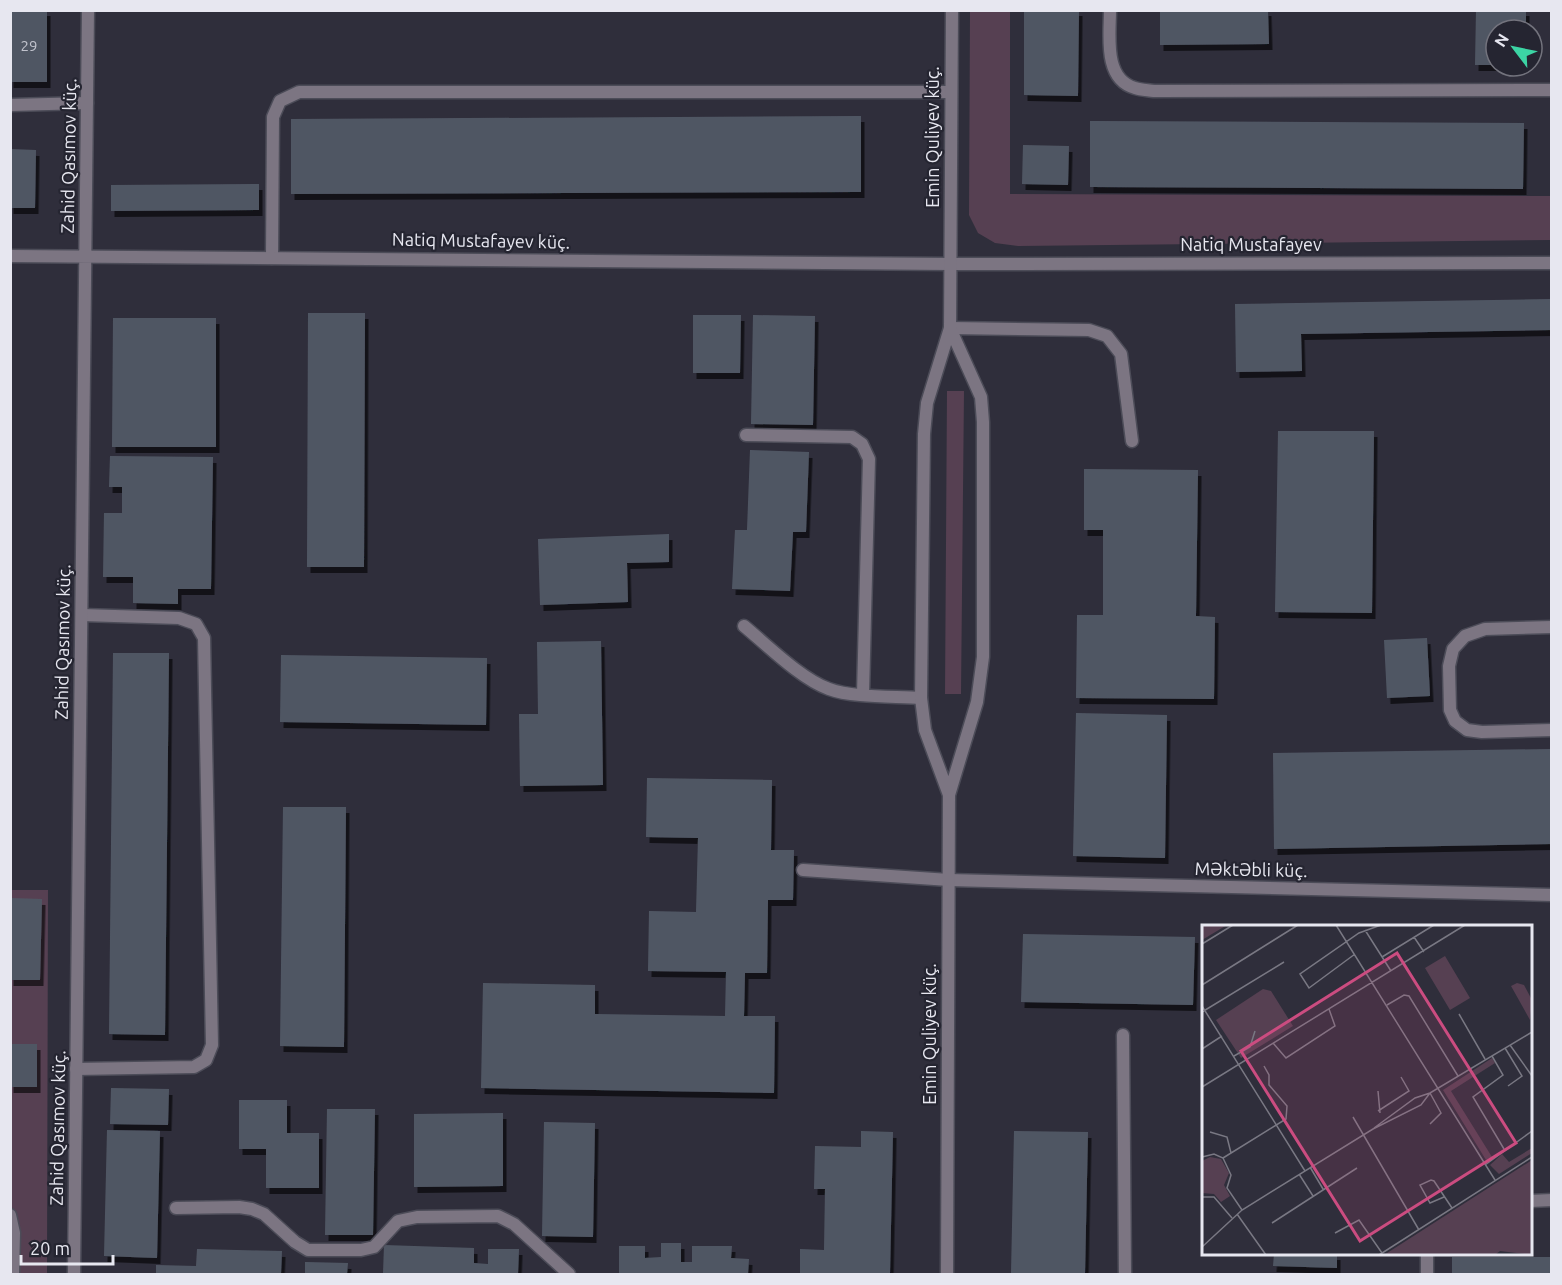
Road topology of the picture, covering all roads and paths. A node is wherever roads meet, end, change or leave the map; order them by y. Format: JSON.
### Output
{"nodes":[{"id":1,"x":88,"y":10,"type":"edge"},
{"id":2,"x":952,"y":10,"type":"edge"},
{"id":3,"x":1110,"y":10,"type":"edge"},
{"id":4,"x":1551,"y":90,"type":"edge"},
{"id":5,"x":951,"y":92,"type":"junction"},
{"id":6,"x":87,"y":103,"type":"junction"},
{"id":7,"x":10,"y":105,"type":"edge"},
{"id":8,"x":10,"y":256,"type":"edge"},
{"id":9,"x":86,"y":257,"type":"junction"},
{"id":10,"x":272,"y":258,"type":"junction"},
{"id":11,"x":1551,"y":263,"type":"edge"},
{"id":12,"x":951,"y":264,"type":"junction"},
{"id":13,"x":950,"y":328,"type":"junction"},
{"id":14,"x":746,"y":435,"type":"dead end"},
{"id":15,"x":1132,"y":441,"type":"dead end"},
{"id":16,"x":81,"y":615,"type":"junction"},
{"id":17,"x":744,"y":626,"type":"dead end"},
{"id":18,"x":1551,"y":627,"type":"edge"},
{"id":19,"x":863,"y":694,"type":"junction"},
{"id":20,"x":921,"y":698,"type":"junction"},
{"id":21,"x":1551,"y":730,"type":"edge"},
{"id":22,"x":949,"y":795,"type":"junction"},
{"id":23,"x":803,"y":870,"type":"dead end"},
{"id":24,"x":949,"y":880,"type":"junction"},
{"id":25,"x":1551,"y":895,"type":"edge"},
{"id":26,"x":1123,"y":1035,"type":"dead end"},
{"id":27,"x":76,"y":1069,"type":"junction"},
{"id":28,"x":1551,"y":1200,"type":"edge"},
{"id":29,"x":1532,"y":1201,"type":"edge"},
{"id":30,"x":176,"y":1208,"type":"dead end"},
{"id":31,"x":10,"y":1215,"type":"edge"},
{"id":32,"x":1427,"y":1255,"type":"edge"},
{"id":33,"x":13,"y":1275,"type":"edge"},
{"id":34,"x":74,"y":1275,"type":"edge"},
{"id":35,"x":569,"y":1275,"type":"edge"},
{"id":36,"x":947,"y":1275,"type":"edge"},
{"id":37,"x":1125,"y":1275,"type":"edge"},
{"id":38,"x":1427,"y":1275,"type":"edge"}],
"edges":[{"from":1,"to":6,"type":"street","name":"Zahid Qasımov küç."},
{"from":2,"to":5,"type":"street","name":"Emin Quliyev küç."},
{"from":3,"to":4,"type":"street"},
{"from":5,"to":10,"type":"street"},
{"from":5,"to":12,"type":"street","name":"Emin Quliyev küç."},
{"from":6,"to":7,"type":"street"},
{"from":6,"to":9,"type":"street","name":"Zahid Qasımov küç."},
{"from":8,"to":9,"type":"street","name":"Natiq Mustafayev küç."},
{"from":9,"to":10,"type":"street","name":"Natiq Mustafayev küç."},
{"from":9,"to":16,"type":"street","name":"Zahid Qasımov küç."},
{"from":10,"to":12,"type":"street","name":"Natiq Mustafayev küç."},
{"from":11,"to":12,"type":"street","name":"Natiq Mustafayev"},
{"from":12,"to":13,"type":"street","name":"Emin Quliyev küç."},
{"from":13,"to":15,"type":"street"},
{"from":13,"to":20,"type":"street"},
{"from":13,"to":22,"type":"street"},
{"from":14,"to":19,"type":"street"},
{"from":16,"to":27,"type":"street","name":"Zahid Qasımov küç."},
{"from":16,"to":27,"type":"street"},
{"from":17,"to":19,"type":"street"},
{"from":18,"to":21,"type":"street"},
{"from":19,"to":20,"type":"street"},
{"from":20,"to":22,"type":"street"},
{"from":22,"to":24,"type":"street","name":"Emin Quliyev küç."},
{"from":23,"to":24,"type":"street","name":"Məktəbli küç."},
{"from":24,"to":25,"type":"street","name":"Məktəbli küç."},
{"from":24,"to":36,"type":"street","name":"Emin Quliyev küç."},
{"from":26,"to":37,"type":"street"},
{"from":27,"to":34,"type":"street","name":"Zahid Qasımov küç."},
{"from":28,"to":29,"type":"street"},
{"from":30,"to":35,"type":"street"},
{"from":31,"to":33,"type":"street"},
{"from":32,"to":38,"type":"street"}]}
